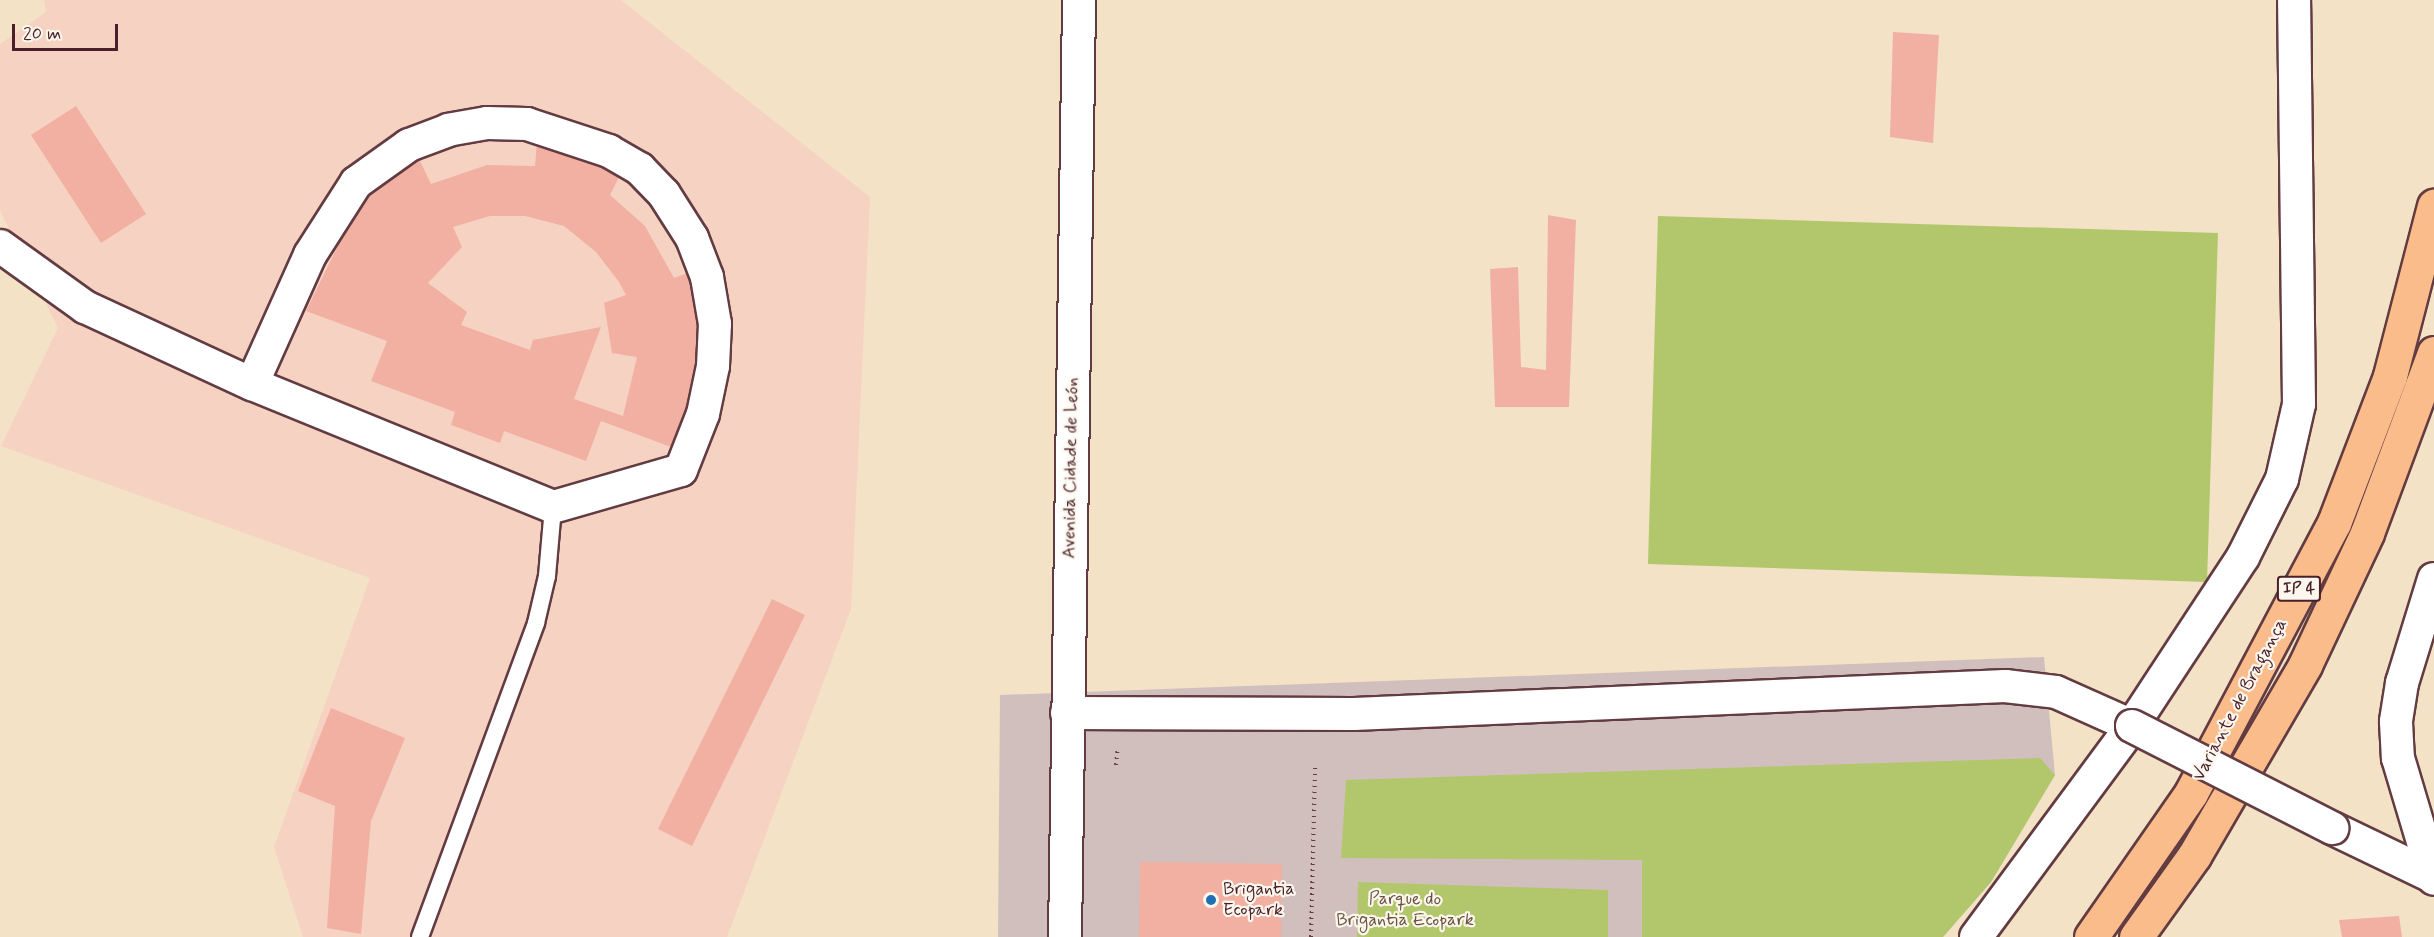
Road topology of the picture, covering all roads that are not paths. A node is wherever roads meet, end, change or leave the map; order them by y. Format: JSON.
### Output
{"nodes":[{"id":1,"x":1079,"y":0,"type":"edge"},
{"id":2,"x":2294,"y":0,"type":"edge"},
{"id":3,"x":2434,"y":206,"type":"edge"},
{"id":4,"x":0,"y":246,"type":"edge"},
{"id":5,"x":2434,"y":353,"type":"edge"},
{"id":6,"x":252,"y":384,"type":"junction"},
{"id":7,"x":552,"y":507,"type":"junction"},
{"id":8,"x":2434,"y":579,"type":"edge"},
{"id":9,"x":1067,"y":713,"type":"junction"},
{"id":10,"x":2132,"y":726,"type":"junction"},
{"id":11,"x":2434,"y":878,"type":"edge"},
{"id":12,"x":420,"y":937,"type":"edge"},
{"id":13,"x":1065,"y":937,"type":"edge"},
{"id":14,"x":1976,"y":937,"type":"edge"},
{"id":15,"x":2091,"y":937,"type":"edge"},
{"id":16,"x":2136,"y":937,"type":"edge"}],
"edges":[{"from":1,"to":9,"type":"street","name":"Avenida Cidade de León"},
{"from":2,"to":10,"type":"street"},
{"from":3,"to":15,"type":"highway","name":"Variante de Bragança","number":"IP 4"},
{"from":4,"to":6,"type":"street"},
{"from":5,"to":16,"type":"highway","name":"Variante de Bragança","number":"IP 4"},
{"from":6,"to":7,"type":"street"},
{"from":6,"to":7,"type":"street"},
{"from":7,"to":12,"type":"lane"},
{"from":8,"to":11,"type":"street"},
{"from":9,"to":10,"type":"street"},
{"from":9,"to":13,"type":"street","name":"Avenida Cidade de León"},
{"from":10,"to":11,"type":"street","bridge":true},
{"from":10,"to":14,"type":"street"}]}
